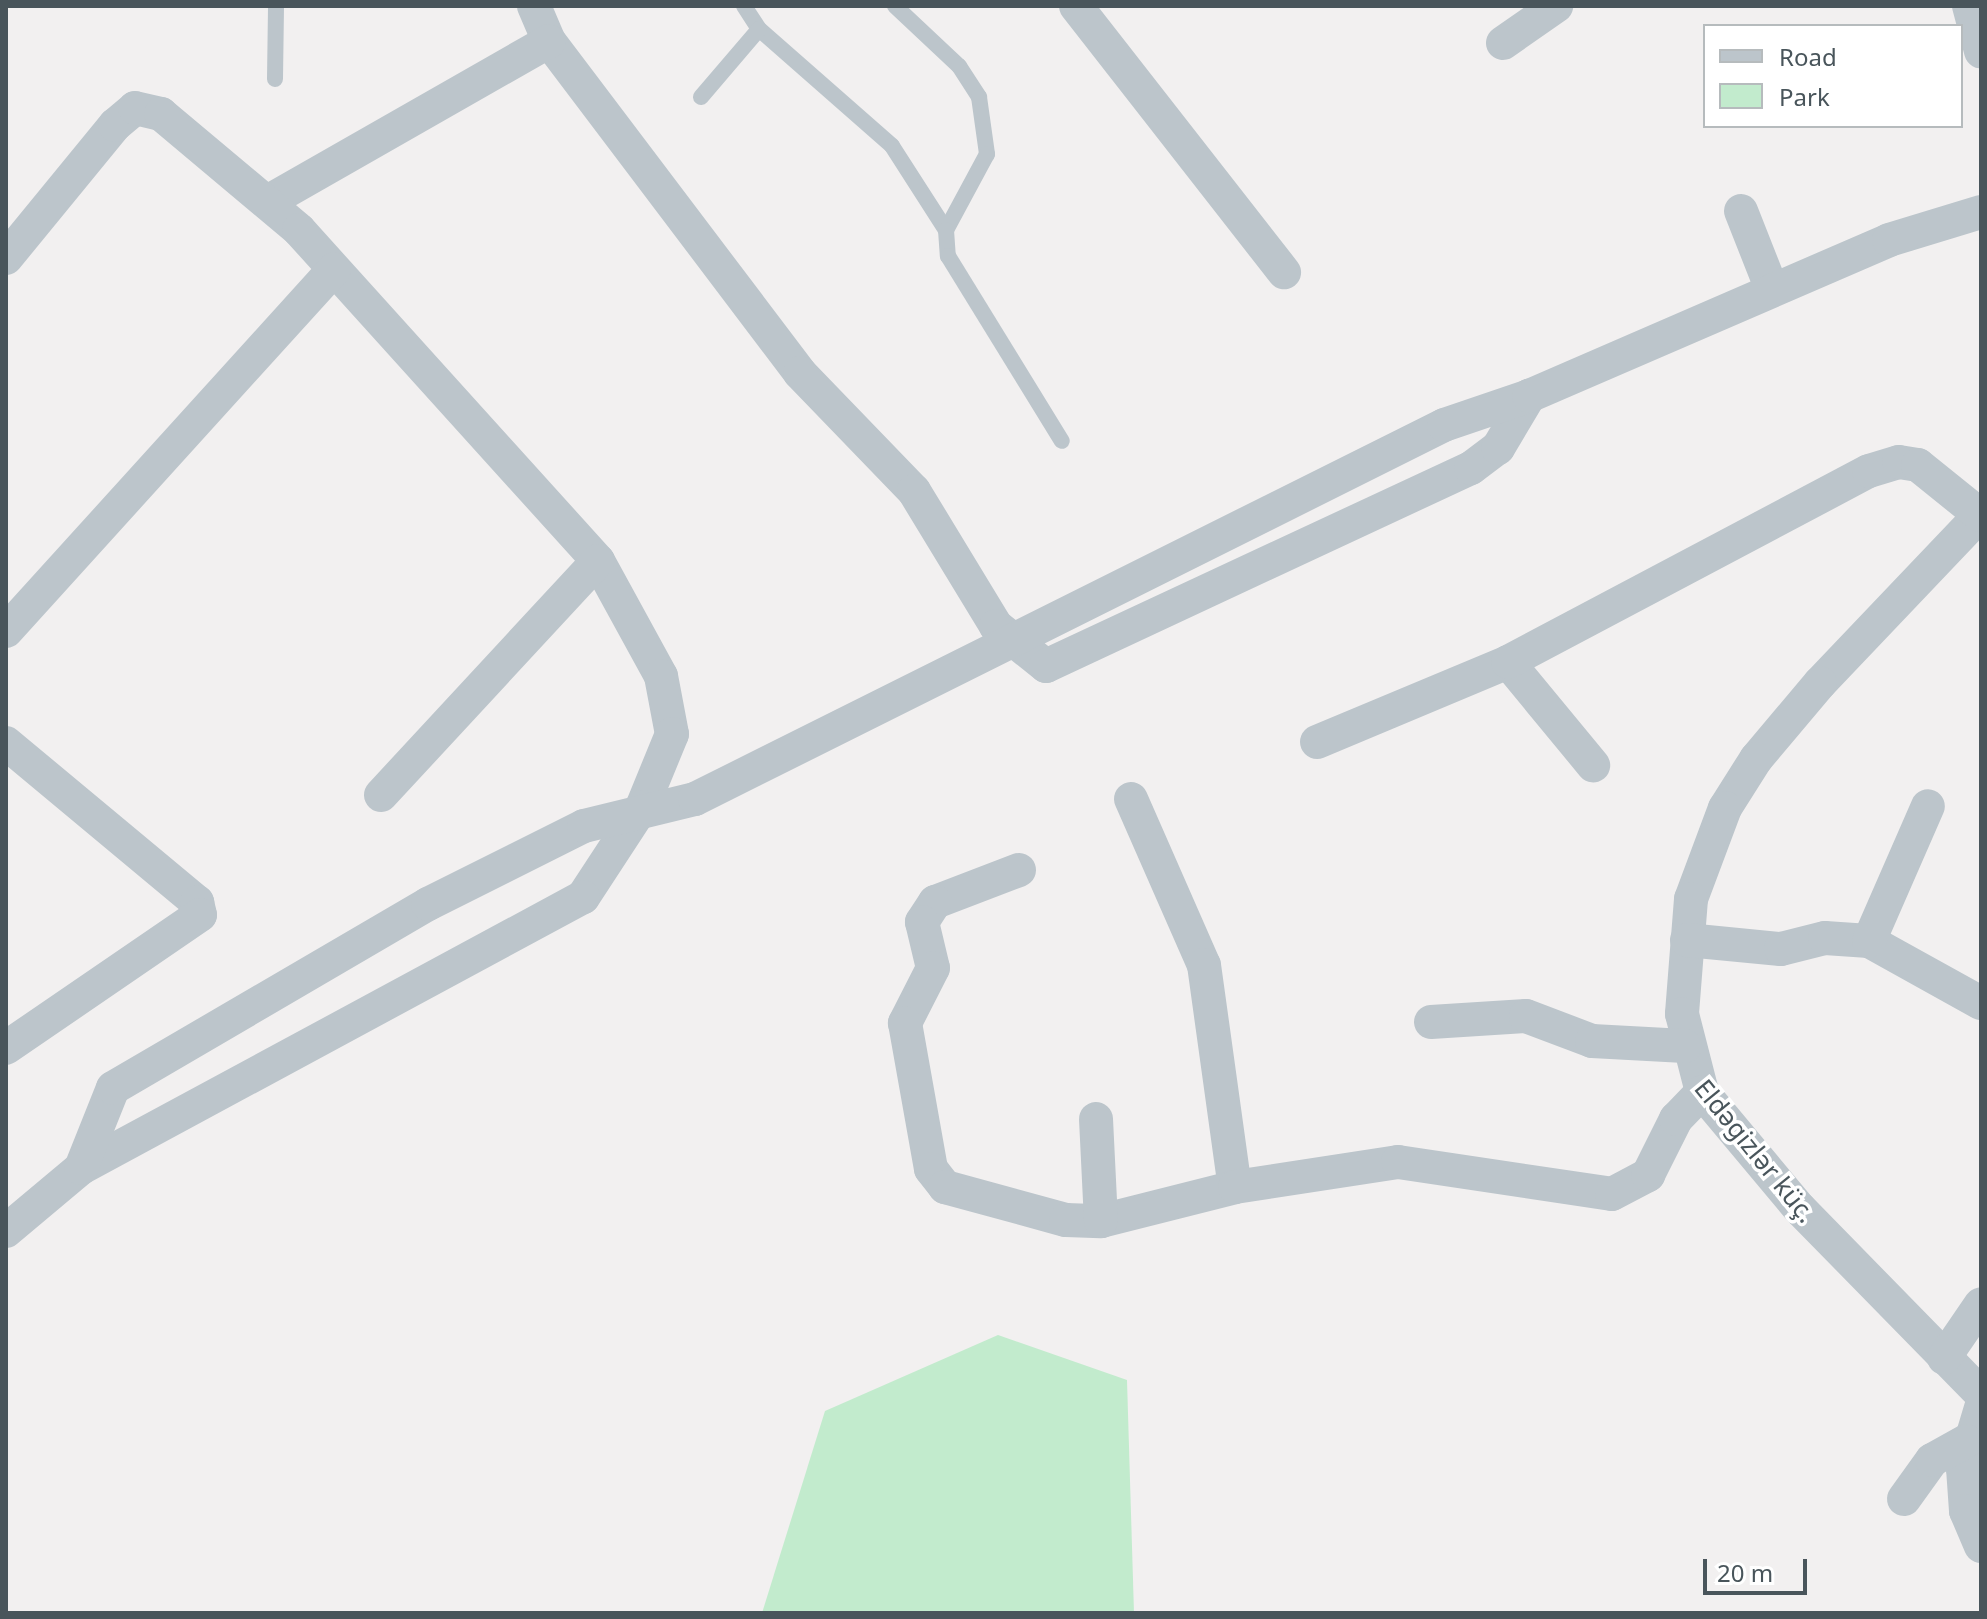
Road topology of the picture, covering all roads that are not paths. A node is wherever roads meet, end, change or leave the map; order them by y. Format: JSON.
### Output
{"nodes":[{"id":1,"x":276,"y":6,"type":"edge"},
{"id":2,"x":534,"y":6,"type":"edge"},
{"id":3,"x":744,"y":6,"type":"edge"},
{"id":4,"x":895,"y":6,"type":"edge"},
{"id":5,"x":1076,"y":6,"type":"edge"},
{"id":6,"x":1556,"y":6,"type":"edge"},
{"id":7,"x":1969,"y":6,"type":"edge"},
{"id":8,"x":759,"y":29,"type":"junction"},
{"id":9,"x":549,"y":41,"type":"junction"},
{"id":10,"x":1503,"y":43,"type":"dead end"},
{"id":11,"x":1981,"y":51,"type":"edge"},
{"id":12,"x":275,"y":79,"type":"dead end"},
{"id":13,"x":701,"y":97,"type":"dead end"},
{"id":14,"x":269,"y":201,"type":"junction"},
{"id":15,"x":1741,"y":211,"type":"dead end"},
{"id":16,"x":1981,"y":212,"type":"edge"},
{"id":17,"x":946,"y":230,"type":"junction"},
{"id":18,"x":6,"y":258,"type":"edge"},
{"id":19,"x":334,"y":269,"type":"junction"},
{"id":20,"x":1284,"y":272,"type":"dead end"},
{"id":21,"x":1771,"y":287,"type":"junction"},
{"id":22,"x":1529,"y":396,"type":"junction"},
{"id":23,"x":1062,"y":441,"type":"dead end"},
{"id":24,"x":1980,"y":514,"type":"edge"},
{"id":25,"x":598,"y":561,"type":"junction"},
{"id":26,"x":6,"y":631,"type":"edge"},
{"id":27,"x":1010,"y":641,"type":"junction"},
{"id":28,"x":1508,"y":662,"type":"junction"},
{"id":29,"x":1317,"y":742,"type":"dead end"},
{"id":30,"x":6,"y":743,"type":"edge"},
{"id":31,"x":1593,"y":765,"type":"dead end"},
{"id":32,"x":381,"y":795,"type":"dead end"},
{"id":33,"x":1131,"y":799,"type":"dead end"},
{"id":34,"x":1928,"y":806,"type":"dead end"},
{"id":35,"x":642,"y":807,"type":"junction"},
{"id":36,"x":1019,"y":870,"type":"dead end"},
{"id":37,"x":1687,"y":940,"type":"junction"},
{"id":38,"x":1869,"y":941,"type":"junction"},
{"id":39,"x":1981,"y":1003,"type":"edge"},
{"id":40,"x":1431,"y":1022,"type":"dead end"},
{"id":41,"x":1685,"y":1046,"type":"junction"},
{"id":42,"x":6,"y":1048,"type":"edge"},
{"id":43,"x":1702,"y":1092,"type":"junction"},
{"id":44,"x":1096,"y":1119,"type":"dead end"},
{"id":45,"x":81,"y":1168,"type":"junction"},
{"id":46,"x":1235,"y":1187,"type":"junction"},
{"id":47,"x":1101,"y":1221,"type":"junction"},
{"id":48,"x":6,"y":1231,"type":"edge"},
{"id":49,"x":1981,"y":1304,"type":"edge"},
{"id":50,"x":1944,"y":1358,"type":"junction"},
{"id":51,"x":1981,"y":1394,"type":"edge"},
{"id":52,"x":1981,"y":1408,"type":"edge"},
{"id":53,"x":1966,"y":1441,"type":"junction"},
{"id":54,"x":1904,"y":1499,"type":"dead end"},
{"id":55,"x":1981,"y":1546,"type":"edge"}],
"edges":[{"from":1,"to":12,"type":"lane"},
{"from":2,"to":9,"type":"street"},
{"from":3,"to":8,"type":"lane"},
{"from":4,"to":17,"type":"lane"},
{"from":5,"to":20,"type":"street"},
{"from":6,"to":10,"type":"street"},
{"from":7,"to":11,"type":"street"},
{"from":8,"to":13,"type":"lane"},
{"from":8,"to":17,"type":"lane"},
{"from":9,"to":14,"type":"street"},
{"from":9,"to":27,"type":"street"},
{"from":14,"to":18,"type":"street"},
{"from":14,"to":19,"type":"street"},
{"from":15,"to":21,"type":"street"},
{"from":16,"to":21,"type":"street"},
{"from":17,"to":23,"type":"lane"},
{"from":19,"to":25,"type":"street"},
{"from":19,"to":26,"type":"street"},
{"from":21,"to":22,"type":"street"},
{"from":22,"to":27,"type":"street"},
{"from":22,"to":27,"type":"street"},
{"from":24,"to":28,"type":"street"},
{"from":24,"to":37,"type":"street","name":"Eldəgizlər küç."},
{"from":25,"to":32,"type":"street"},
{"from":25,"to":35,"type":"street"},
{"from":27,"to":35,"type":"street"},
{"from":28,"to":29,"type":"street"},
{"from":28,"to":31,"type":"street"},
{"from":30,"to":42,"type":"street"},
{"from":33,"to":46,"type":"street"},
{"from":34,"to":38,"type":"street"},
{"from":35,"to":45,"type":"street"},
{"from":35,"to":45,"type":"street"},
{"from":36,"to":47,"type":"street"},
{"from":37,"to":38,"type":"street"},
{"from":37,"to":41,"type":"street","name":"Eldəgizlər küç."},
{"from":38,"to":39,"type":"street"},
{"from":40,"to":41,"type":"street"},
{"from":41,"to":43,"type":"street","name":"Eldəgizlər küç."},
{"from":43,"to":46,"type":"street"},
{"from":43,"to":50,"type":"street","name":"Eldəgizlər küç."},
{"from":44,"to":47,"type":"street"},
{"from":45,"to":48,"type":"street"},
{"from":46,"to":47,"type":"street"},
{"from":49,"to":50,"type":"street"},
{"from":50,"to":51,"type":"street","name":"Eldəgizlər küç."},
{"from":52,"to":53,"type":"street"},
{"from":53,"to":54,"type":"street"},
{"from":53,"to":55,"type":"street"}]}
